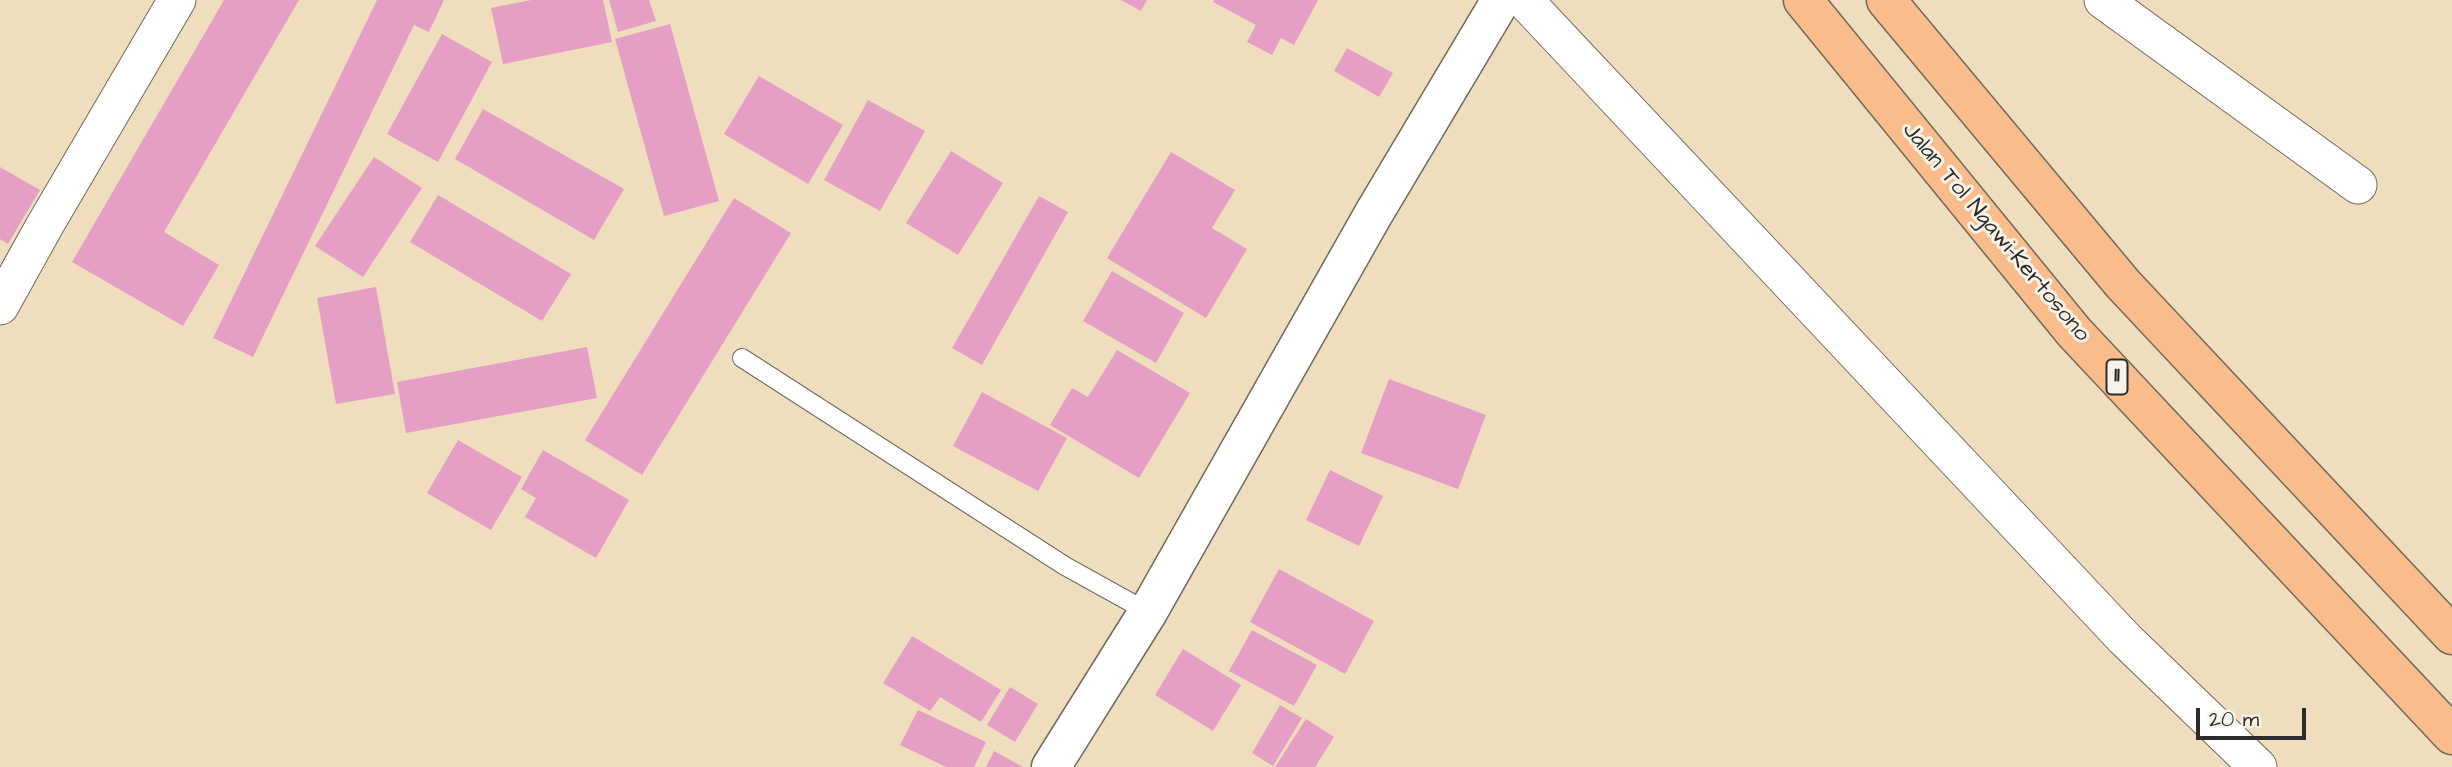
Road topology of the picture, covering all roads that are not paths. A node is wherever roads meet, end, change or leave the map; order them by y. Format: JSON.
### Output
{"nodes":[{"id":1,"x":177,"y":0,"type":"edge"},
{"id":2,"x":1501,"y":0,"type":"edge"},
{"id":3,"x":1524,"y":0,"type":"edge"},
{"id":4,"x":1803,"y":0,"type":"edge"},
{"id":5,"x":1886,"y":0,"type":"edge"},
{"id":6,"x":2104,"y":0,"type":"edge"},
{"id":7,"x":2358,"y":185,"type":"dead end"},
{"id":8,"x":0,"y":306,"type":"edge"},
{"id":9,"x":741,"y":358,"type":"dead end"},
{"id":10,"x":1148,"y":612,"type":"junction"},
{"id":11,"x":2452,"y":635,"type":"edge"},
{"id":12,"x":2452,"y":736,"type":"edge"},
{"id":13,"x":1051,"y":767,"type":"edge"},
{"id":14,"x":2258,"y":767,"type":"edge"}],
"edges":[{"from":1,"to":8,"type":"street"},
{"from":2,"to":10,"type":"street"},
{"from":3,"to":14,"type":"street"},
{"from":4,"to":12,"type":"highway","name":"Jalan Tol Ngawi–Kertosono","number":"11"},
{"from":5,"to":11,"type":"highway"},
{"from":6,"to":7,"type":"street"},
{"from":9,"to":10,"type":"lane"},
{"from":10,"to":13,"type":"street"}]}
